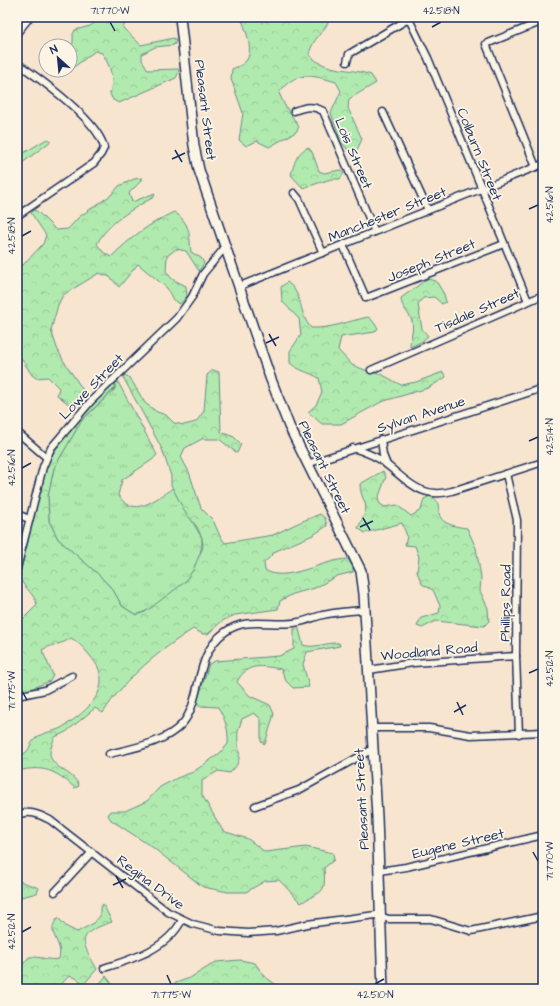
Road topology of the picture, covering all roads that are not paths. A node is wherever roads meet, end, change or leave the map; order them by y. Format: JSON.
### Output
{"nodes":[{"id":1,"x":30,"y":17,"type":"edge"},
{"id":2,"x":180,"y":17,"type":"edge"},
{"id":3,"x":409,"y":17,"type":"edge"},
{"id":4,"x":543,"y":21,"type":"edge"},
{"id":5,"x":17,"y":33,"type":"edge"},
{"id":6,"x":17,"y":62,"type":"edge"},
{"id":7,"x":347,"y":62,"type":"dead end"},
{"id":8,"x":294,"y":111,"type":"dead end"},
{"id":9,"x":382,"y":112,"type":"dead end"},
{"id":10,"x":543,"y":164,"type":"edge"},
{"id":11,"x":536,"y":167,"type":"junction"},
{"id":12,"x":482,"y":189,"type":"junction"},
{"id":13,"x":294,"y":193,"type":"dead end"},
{"id":14,"x":428,"y":210,"type":"junction"},
{"id":15,"x":17,"y":216,"type":"edge"},
{"id":16,"x":374,"y":232,"type":"junction"},
{"id":17,"x":504,"y":244,"type":"junction"},
{"id":18,"x":343,"y":245,"type":"junction"},
{"id":19,"x":226,"y":246,"type":"junction"},
{"id":20,"x":323,"y":253,"type":"junction"},
{"id":21,"x":240,"y":286,"type":"junction"},
{"id":22,"x":543,"y":295,"type":"edge"},
{"id":23,"x":528,"y":301,"type":"junction"},
{"id":24,"x":371,"y":370,"type":"dead end"},
{"id":25,"x":543,"y":388,"type":"edge"},
{"id":26,"x":17,"y":432,"type":"edge"},
{"id":27,"x":381,"y":439,"type":"junction"},
{"id":28,"x":353,"y":448,"type":"junction"},
{"id":29,"x":46,"y":457,"type":"junction"},
{"id":30,"x":543,"y":462,"type":"edge"},
{"id":31,"x":307,"y":464,"type":"junction"},
{"id":32,"x":388,"y":466,"type":"junction"},
{"id":33,"x":506,"y":474,"type":"junction"},
{"id":34,"x":17,"y":514,"type":"edge"},
{"id":35,"x":29,"y":519,"type":"junction"},
{"id":36,"x":17,"y":568,"type":"edge"},
{"id":37,"x":365,"y":610,"type":"junction"},
{"id":38,"x":516,"y":656,"type":"junction"},
{"id":39,"x":369,"y":670,"type":"junction"},
{"id":40,"x":72,"y":676,"type":"dead end"},
{"id":41,"x":17,"y":696,"type":"edge"},
{"id":42,"x":371,"y":728,"type":"junction"},
{"id":43,"x":543,"y":732,"type":"edge"},
{"id":44,"x":519,"y":734,"type":"junction"},
{"id":45,"x":373,"y":749,"type":"junction"},
{"id":46,"x":109,"y":754,"type":"dead end"},
{"id":47,"x":255,"y":806,"type":"dead end"},
{"id":48,"x":17,"y":815,"type":"edge"},
{"id":49,"x":543,"y":835,"type":"edge"},
{"id":50,"x":92,"y":852,"type":"junction"},
{"id":51,"x":379,"y":871,"type":"junction"},
{"id":52,"x":55,"y":892,"type":"dead end"},
{"id":53,"x":380,"y":916,"type":"junction"},
{"id":54,"x":543,"y":916,"type":"edge"},
{"id":55,"x":182,"y":920,"type":"junction"},
{"id":56,"x":104,"y":968,"type":"dead end"},
{"id":57,"x":383,"y":989,"type":"edge"}],
"edges":[{"from":1,"to":5,"type":"street"},
{"from":2,"to":19,"type":"street","name":"Pleasant Street"},
{"from":3,"to":7,"type":"street"},
{"from":3,"to":12,"type":"street","name":"Colburn Street"},
{"from":4,"to":11,"type":"street"},
{"from":6,"to":15,"type":"street"},
{"from":8,"to":16,"type":"street","name":"Lois Street"},
{"from":9,"to":14,"type":"street"},
{"from":10,"to":11,"type":"street","name":"Manchester Street"},
{"from":11,"to":12,"type":"street","name":"Manchester Street"},
{"from":12,"to":14,"type":"street","name":"Manchester Street"},
{"from":12,"to":17,"type":"street","name":"Colburn Street"},
{"from":13,"to":20,"type":"street"},
{"from":14,"to":16,"type":"street","name":"Manchester Street"},
{"from":16,"to":18,"type":"street","name":"Manchester Street"},
{"from":17,"to":18,"type":"street","name":"Joseph Street"},
{"from":17,"to":23,"type":"street","name":"Colburn Street"},
{"from":18,"to":20,"type":"street","name":"Manchester Street"},
{"from":19,"to":21,"type":"street","name":"Pleasant Street"},
{"from":19,"to":29,"type":"street","name":"Lowe Street"},
{"from":20,"to":21,"type":"street","name":"Manchester Street"},
{"from":21,"to":31,"type":"street","name":"Pleasant Street"},
{"from":22,"to":23,"type":"street","name":"Tisdale Street"},
{"from":23,"to":24,"type":"street","name":"Tisdale Street"},
{"from":25,"to":27,"type":"street","name":"Sylvan Avenue"},
{"from":26,"to":29,"type":"street"},
{"from":27,"to":28,"type":"street","name":"Sylvan Avenue"},
{"from":27,"to":32,"type":"street"},
{"from":28,"to":31,"type":"street","name":"Sylvan Avenue"},
{"from":28,"to":32,"type":"street"},
{"from":29,"to":35,"type":"street","name":"Lowe Street"},
{"from":30,"to":33,"type":"street"},
{"from":31,"to":37,"type":"street","name":"Pleasant Street"},
{"from":32,"to":33,"type":"street"},
{"from":33,"to":38,"type":"street","name":"Phillips Road"},
{"from":34,"to":35,"type":"street"},
{"from":35,"to":36,"type":"street","name":"Lowe Street"},
{"from":37,"to":39,"type":"street","name":"Pleasant Street"},
{"from":37,"to":46,"type":"street"},
{"from":38,"to":39,"type":"street","name":"Woodland Road"},
{"from":38,"to":44,"type":"street","name":"Phillips Road"},
{"from":39,"to":42,"type":"street","name":"Pleasant Street"},
{"from":40,"to":41,"type":"street"},
{"from":42,"to":44,"type":"street"},
{"from":42,"to":45,"type":"street","name":"Pleasant Street"},
{"from":43,"to":44,"type":"street"},
{"from":45,"to":47,"type":"street"},
{"from":45,"to":51,"type":"street","name":"Pleasant Street"},
{"from":48,"to":50,"type":"street","name":"Regina Drive"},
{"from":49,"to":51,"type":"street","name":"Eugene Street"},
{"from":50,"to":52,"type":"street"},
{"from":50,"to":55,"type":"street","name":"Regina Drive"},
{"from":51,"to":53,"type":"street","name":"Pleasant Street"},
{"from":53,"to":54,"type":"street","name":"Regina Drive"},
{"from":53,"to":55,"type":"street","name":"Regina Drive"},
{"from":53,"to":57,"type":"street","name":"Pleasant Street"},
{"from":55,"to":56,"type":"street"}]}
